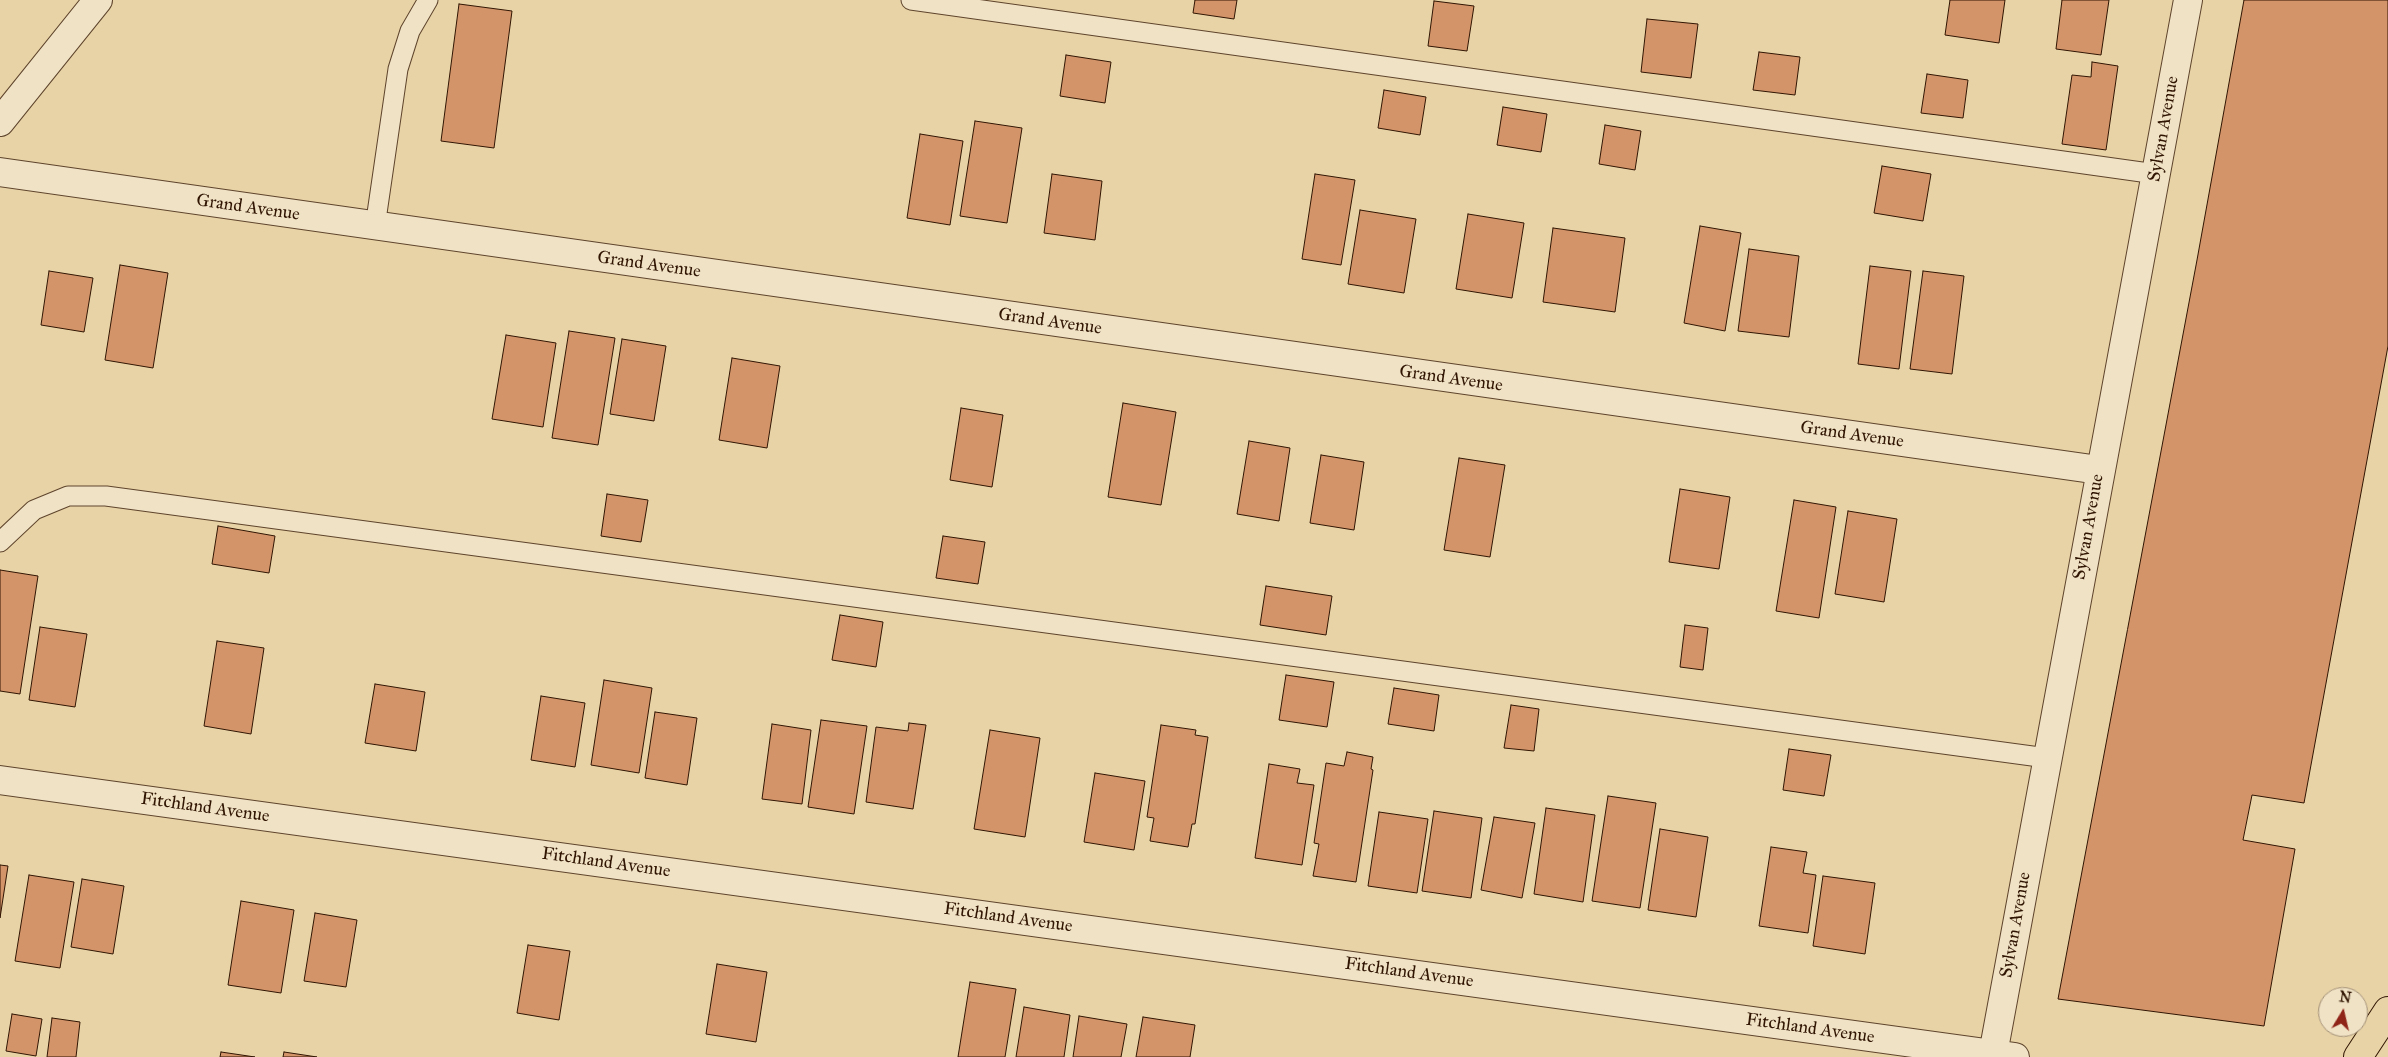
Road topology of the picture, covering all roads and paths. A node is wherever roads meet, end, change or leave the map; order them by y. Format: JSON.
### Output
{"nodes":[{"id":1,"x":98,"y":0,"type":"edge"},
{"id":2,"x":428,"y":0,"type":"edge"},
{"id":3,"x":911,"y":0,"type":"edge"},
{"id":4,"x":2188,"y":0,"type":"edge"},
{"id":5,"x":0,"y":122,"type":"edge"},
{"id":6,"x":0,"y":172,"type":"edge"},
{"id":7,"x":2156,"y":174,"type":"junction"},
{"id":8,"x":375,"y":226,"type":"junction"},
{"id":9,"x":2100,"y":470,"type":"junction"},
{"id":10,"x":0,"y":542,"type":"edge"},
{"id":11,"x":2047,"y":758,"type":"junction"},
{"id":12,"x":0,"y":780,"type":"edge"},
{"id":13,"x":2388,"y":1012,"type":"edge"},
{"id":14,"x":1891,"y":1048,"type":"edge"},
{"id":15,"x":2004,"y":1055,"type":"edge"},
{"id":16,"x":2358,"y":1057,"type":"edge"}],
"edges":[{"from":1,"to":5,"type":"street"},
{"from":2,"to":8,"type":"lane"},
{"from":3,"to":7,"type":"lane"},
{"from":4,"to":7,"type":"street","name":"Sylvan Avenue"},
{"from":6,"to":8,"type":"street","name":"Grand Avenue"},
{"from":7,"to":9,"type":"street","name":"Sylvan Avenue"},
{"from":8,"to":9,"type":"street","name":"Grand Avenue"},
{"from":9,"to":11,"type":"street","name":"Sylvan Avenue"},
{"from":10,"to":11,"type":"lane"},
{"from":11,"to":15,"type":"street","name":"Sylvan Avenue"},
{"from":12,"to":14,"type":"street","name":"Fitchland Avenue"},
{"from":13,"to":16,"type":"main road"},
{"from":14,"to":15,"type":"street","name":"Fitchland Avenue"}]}
